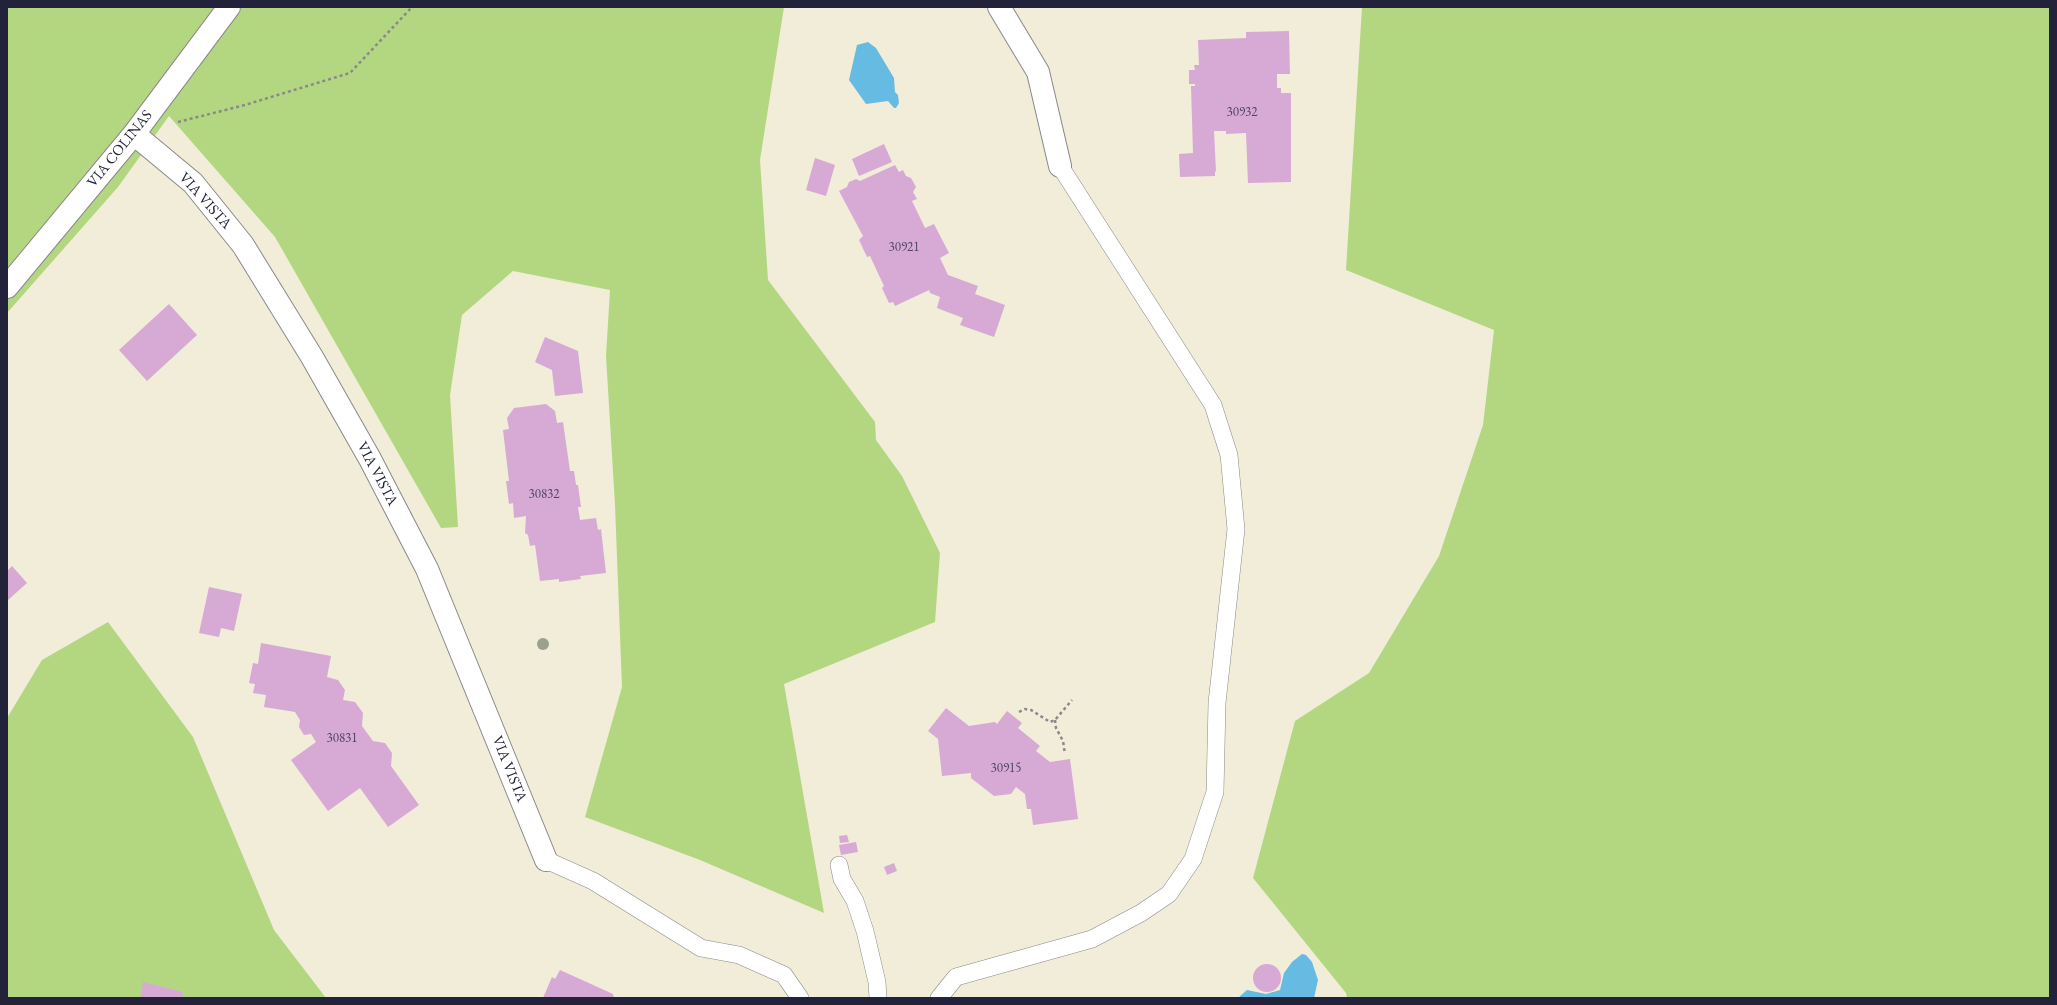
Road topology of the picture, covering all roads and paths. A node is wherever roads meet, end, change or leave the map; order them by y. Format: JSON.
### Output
{"nodes":[{"id":1,"x":229,"y":7,"type":"edge"},
{"id":2,"x":412,"y":7,"type":"edge"},
{"id":3,"x":999,"y":7,"type":"edge"},
{"id":4,"x":134,"y":134,"type":"junction"},
{"id":5,"x":1060,"y":166,"type":"joint"},
{"id":6,"x":7,"y":287,"type":"edge"},
{"id":7,"x":1072,"y":700,"type":"dead end"},
{"id":8,"x":1019,"y":712,"type":"dead end"},
{"id":9,"x":1055,"y":720,"type":"junction"},
{"id":10,"x":1064,"y":754,"type":"dead end"},
{"id":11,"x":546,"y":860,"type":"joint"},
{"id":12,"x":839,"y":865,"type":"dead end"},
{"id":13,"x":800,"y":998,"type":"edge"},
{"id":14,"x":878,"y":998,"type":"edge"},
{"id":15,"x":939,"y":998,"type":"edge"}],
"edges":[{"from":1,"to":4,"type":"street","name":"VIA COLINAS"},
{"from":2,"to":4,"type":"path"},
{"from":3,"to":5,"type":"street"},
{"from":4,"to":6,"type":"street","name":"VIA COLINAS"},
{"from":4,"to":11,"type":"street","name":"VIA VISTA"},
{"from":5,"to":15,"type":"lane"},
{"from":7,"to":9,"type":"path"},
{"from":8,"to":9,"type":"path"},
{"from":9,"to":10,"type":"path"},
{"from":11,"to":13,"type":"lane"},
{"from":12,"to":14,"type":"lane"}]}
